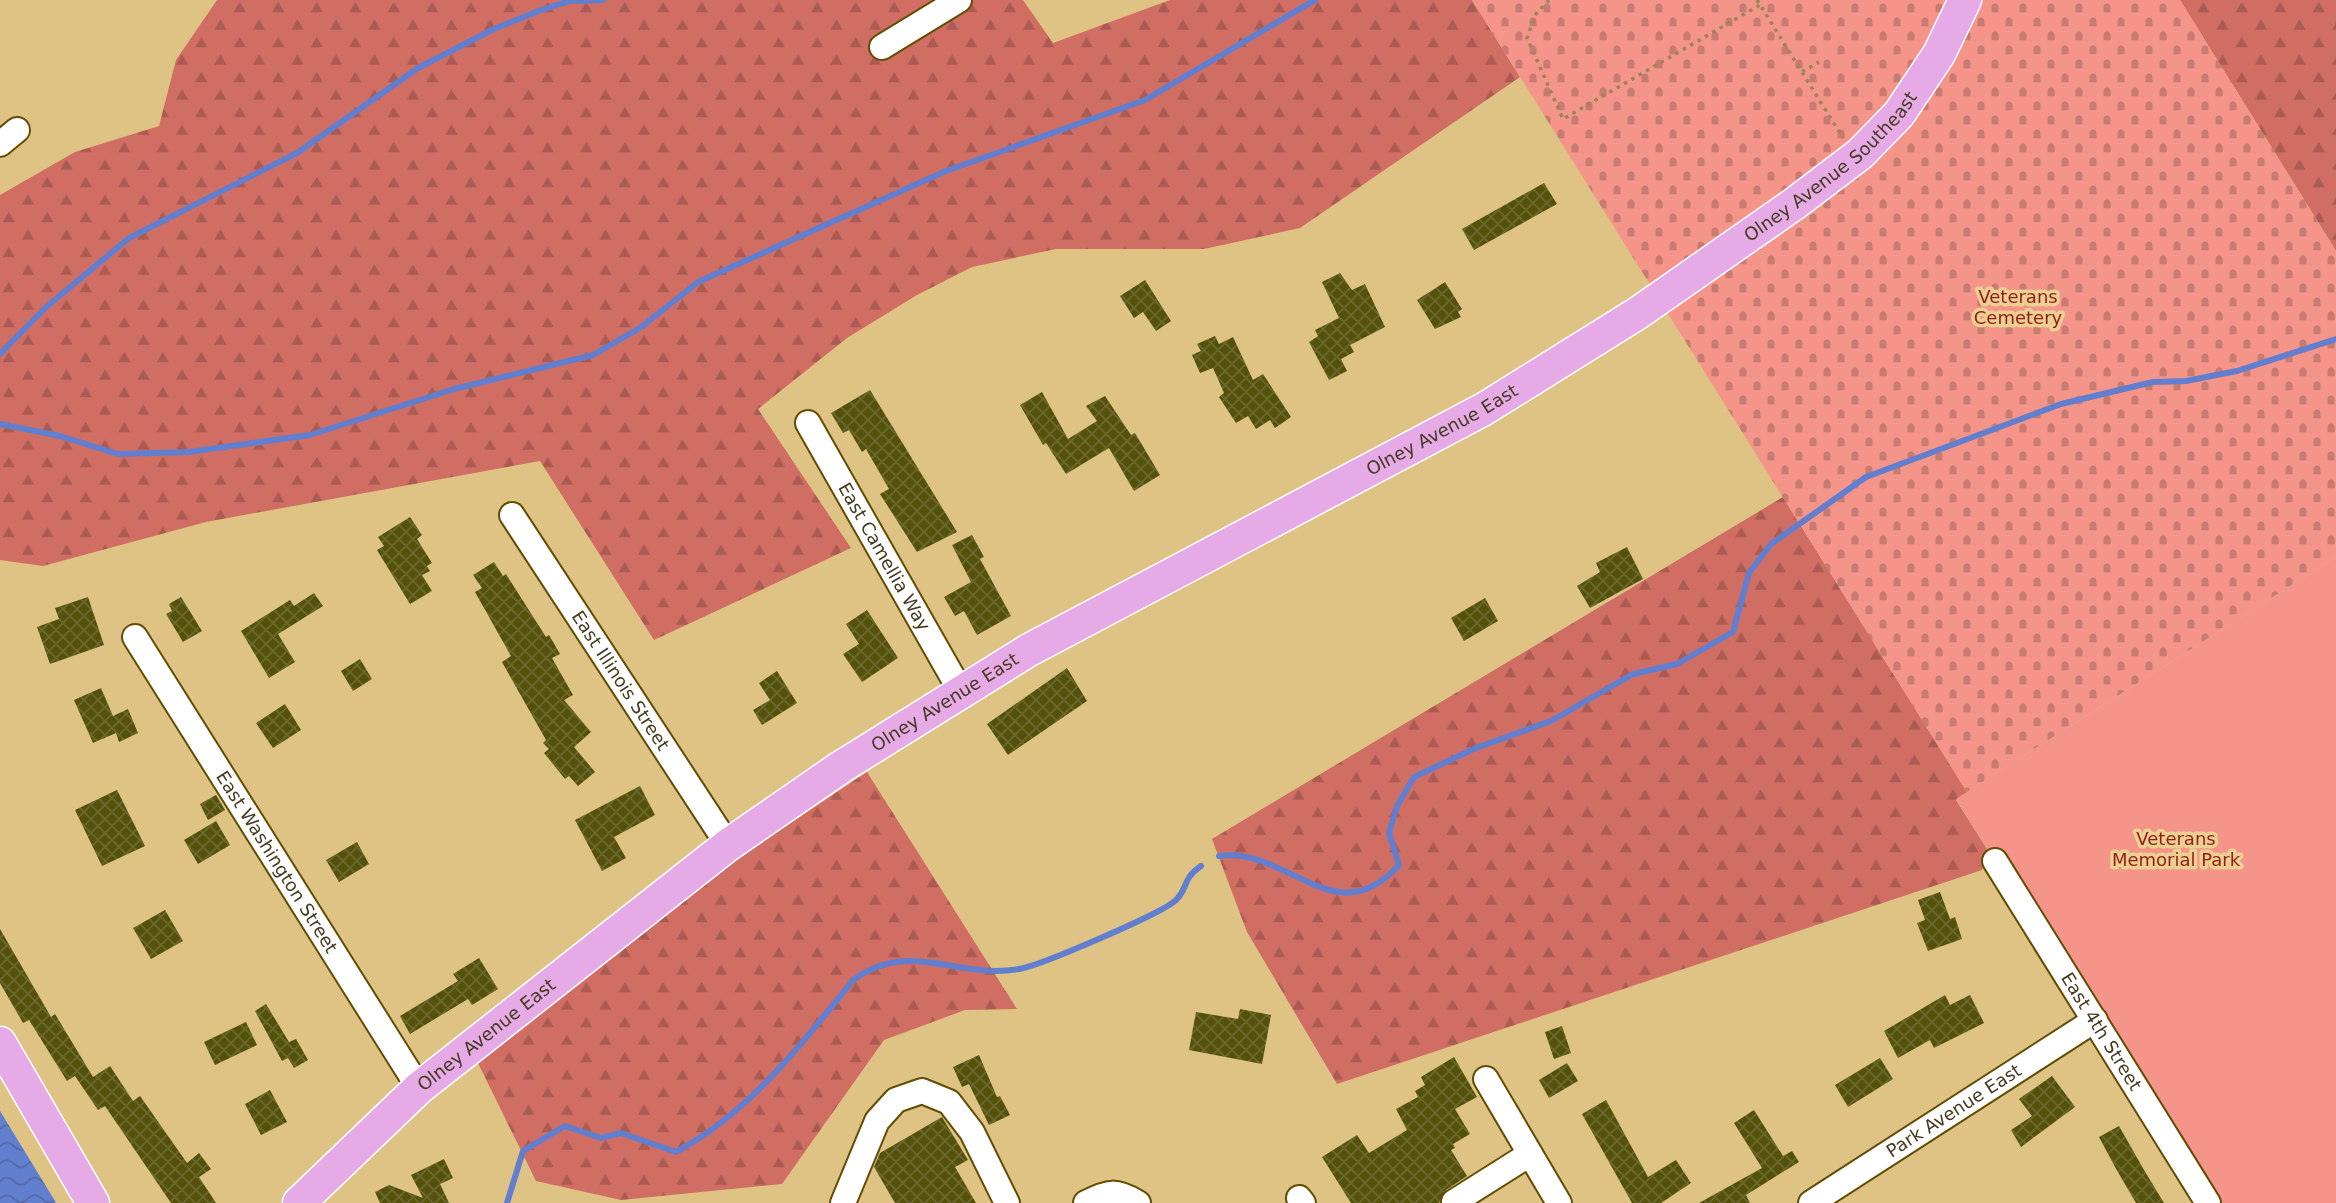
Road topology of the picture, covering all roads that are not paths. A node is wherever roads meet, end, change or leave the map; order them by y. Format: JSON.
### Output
{"nodes":[{"id":1,"x":959,"y":0,"type":"edge"},
{"id":2,"x":1965,"y":0,"type":"edge"},
{"id":3,"x":882,"y":47,"type":"dead end"},
{"id":4,"x":1659,"y":299,"type":"joint"},
{"id":5,"x":808,"y":423,"type":"dead end"},
{"id":6,"x":512,"y":515,"type":"dead end"},
{"id":7,"x":135,"y":637,"type":"dead end"},
{"id":8,"x":960,"y":690,"type":"junction"},
{"id":9,"x":728,"y":845,"type":"junction"},
{"id":10,"x":1995,"y":861,"type":"dead end"},
{"id":11,"x":2095,"y":1020,"type":"junction"},
{"id":12,"x":0,"y":1043,"type":"edge"},
{"id":13,"x":1486,"y":1079,"type":"dead end"},
{"id":14,"x":419,"y":1088,"type":"junction"},
{"id":15,"x":1531,"y":1154,"type":"junction"},
{"id":16,"x":1823,"y":1200,"type":"edge"},
{"id":17,"x":1454,"y":1202,"type":"edge"},
{"id":18,"x":93,"y":1203,"type":"edge"},
{"id":19,"x":299,"y":1203,"type":"edge"},
{"id":20,"x":843,"y":1203,"type":"edge"},
{"id":21,"x":1007,"y":1203,"type":"edge"},
{"id":22,"x":1086,"y":1203,"type":"edge"},
{"id":23,"x":1138,"y":1203,"type":"edge"},
{"id":24,"x":1559,"y":1203,"type":"edge"},
{"id":25,"x":2208,"y":1203,"type":"edge"}],
"edges":[{"from":1,"to":3,"type":"street"},
{"from":2,"to":4,"type":"main road","name":"Olney Avenue Southeast"},
{"from":4,"to":8,"type":"main road","name":"Olney Avenue East"},
{"from":5,"to":8,"type":"street","name":"East Camellia Way"},
{"from":6,"to":9,"type":"street","name":"East Illinois Street"},
{"from":7,"to":14,"type":"street","name":"East Washington Street"},
{"from":8,"to":9,"type":"main road","name":"Olney Avenue East"},
{"from":9,"to":14,"type":"main road","name":"Olney Avenue East"},
{"from":10,"to":11,"type":"street","name":"East 4th Street"},
{"from":11,"to":16,"type":"street","name":"Park Avenue East"},
{"from":11,"to":25,"type":"street","name":"East 4th Street"},
{"from":12,"to":18,"type":"main road"},
{"from":13,"to":15,"type":"street"},
{"from":14,"to":19,"type":"main road","name":"Olney Avenue East"},
{"from":15,"to":17,"type":"street"},
{"from":15,"to":24,"type":"street"},
{"from":20,"to":21,"type":"street"},
{"from":22,"to":23,"type":"street"}]}
